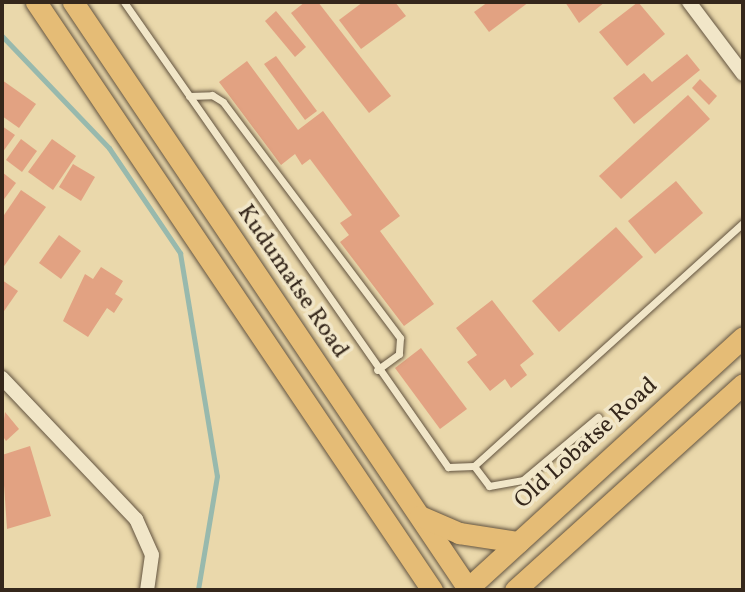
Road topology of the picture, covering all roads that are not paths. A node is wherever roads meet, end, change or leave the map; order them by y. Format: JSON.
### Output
{"nodes":[{"id":1,"x":36,"y":2,"type":"edge"},
{"id":2,"x":73,"y":2,"type":"edge"},
{"id":3,"x":124,"y":2,"type":"edge"},
{"id":4,"x":689,"y":2,"type":"edge"},
{"id":5,"x":743,"y":74,"type":"edge"},
{"id":6,"x":189,"y":96,"type":"junction"},
{"id":7,"x":743,"y":223,"type":"edge"},
{"id":8,"x":743,"y":337,"type":"edge"},
{"id":9,"x":377,"y":370,"type":"junction"},
{"id":10,"x":2,"y":378,"type":"edge"},
{"id":11,"x":743,"y":384,"type":"edge"},
{"id":12,"x":598,"y":417,"type":"dead end"},
{"id":13,"x":474,"y":466,"type":"junction"},
{"id":14,"x":418,"y":515,"type":"junction"},
{"id":15,"x":518,"y":542,"type":"junction"},
{"id":16,"x":414,"y":568,"type":"junction"},
{"id":17,"x":147,"y":590,"type":"edge"},
{"id":18,"x":408,"y":590,"type":"edge"},
{"id":19,"x":432,"y":590,"type":"edge"},
{"id":20,"x":468,"y":590,"type":"edge"},
{"id":21,"x":515,"y":590,"type":"edge"}],
"edges":[{"from":1,"to":16,"type":"main road"},
{"from":2,"to":14,"type":"main road","name":"Kudumatse Road"},
{"from":3,"to":6,"type":"lane"},
{"from":4,"to":5,"type":"street"},
{"from":6,"to":9,"type":"lane"},
{"from":6,"to":9,"type":"lane"},
{"from":7,"to":13,"type":"lane"},
{"from":8,"to":15,"type":"main road","name":"Old Lobatse Road"},
{"from":9,"to":13,"type":"lane"},
{"from":10,"to":17,"type":"street"},
{"from":11,"to":21,"type":"main road"},
{"from":12,"to":13,"type":"lane"},
{"from":14,"to":15,"type":"main road"},
{"from":14,"to":20,"type":"main road","name":"Kudumatse Road"},
{"from":15,"to":20,"type":"main road","name":"Old Lobatse Road"},
{"from":16,"to":18,"type":"main road"},
{"from":16,"to":19,"type":"main road"}]}
